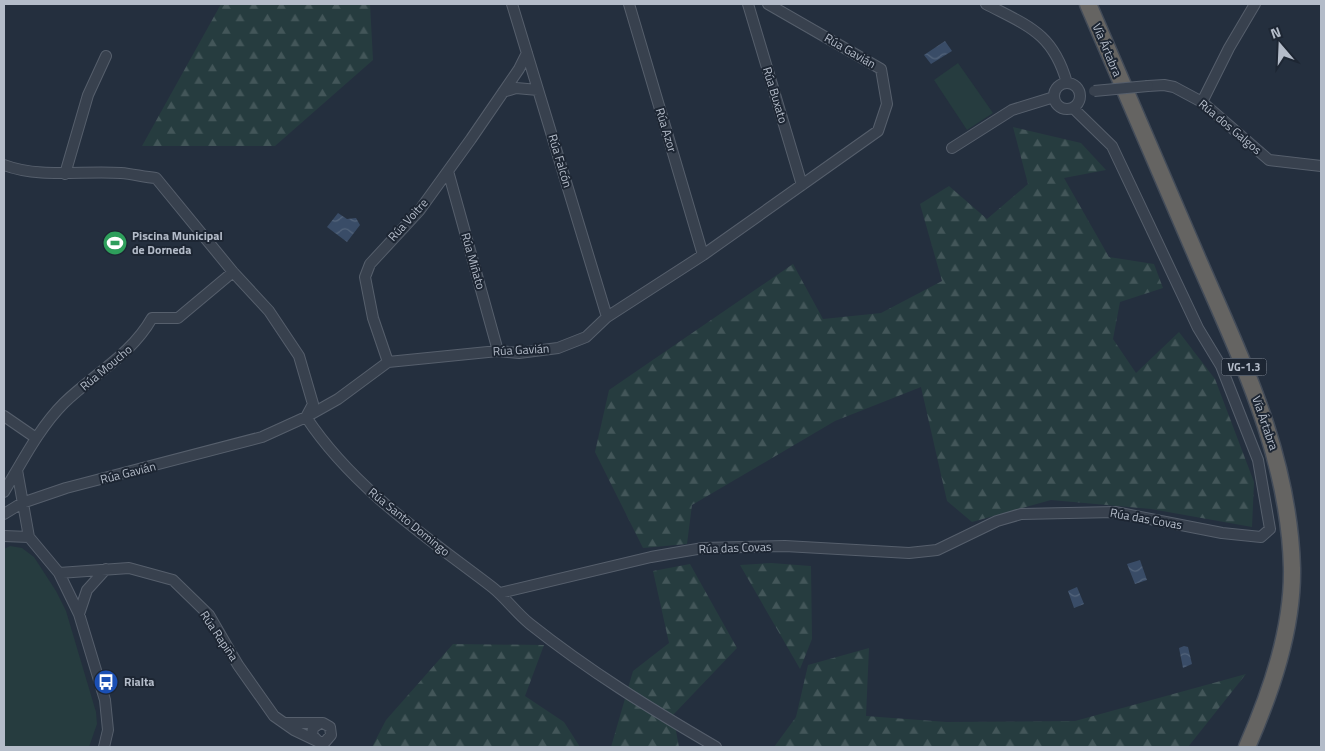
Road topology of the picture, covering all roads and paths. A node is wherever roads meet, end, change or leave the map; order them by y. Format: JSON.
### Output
{"nodes":[{"id":1,"x":512,"y":4,"type":"edge"},
{"id":2,"x":629,"y":4,"type":"edge"},
{"id":3,"x":748,"y":4,"type":"edge"},
{"id":4,"x":768,"y":4,"type":"edge"},
{"id":5,"x":986,"y":4,"type":"edge"},
{"id":6,"x":1088,"y":4,"type":"edge"},
{"id":7,"x":1255,"y":4,"type":"edge"},
{"id":8,"x":527,"y":53,"type":"junction"},
{"id":9,"x":106,"y":56,"type":"dead end"},
{"id":10,"x":1067,"y":83,"type":"junction"},
{"id":11,"x":538,"y":90,"type":"junction"},
{"id":12,"x":503,"y":92,"type":"junction"},
{"id":13,"x":1080,"y":92,"type":"junction"},
{"id":14,"x":1054,"y":97,"type":"junction"},
{"id":15,"x":1202,"y":102,"type":"junction"},
{"id":16,"x":1073,"y":108,"type":"junction"},
{"id":17,"x":952,"y":148,"type":"dead end"},
{"id":18,"x":4,"y":165,"type":"edge"},
{"id":19,"x":1321,"y":166,"type":"edge"},
{"id":20,"x":448,"y":171,"type":"junction"},
{"id":21,"x":65,"y":174,"type":"junction"},
{"id":22,"x":802,"y":186,"type":"junction"},
{"id":23,"x":704,"y":256,"type":"junction"},
{"id":24,"x":233,"y":272,"type":"junction"},
{"id":25,"x":607,"y":317,"type":"junction"},
{"id":26,"x":498,"y":351,"type":"junction"},
{"id":27,"x":388,"y":362,"type":"junction"},
{"id":28,"x":4,"y":416,"type":"edge"},
{"id":29,"x":306,"y":417,"type":"junction"},
{"id":30,"x":36,"y":438,"type":"junction"},
{"id":31,"x":17,"y":470,"type":"junction"},
{"id":32,"x":4,"y":492,"type":"edge"},
{"id":33,"x":22,"y":503,"type":"junction"},
{"id":34,"x":4,"y":514,"type":"edge"},
{"id":35,"x":4,"y":536,"type":"edge"},
{"id":36,"x":29,"y":538,"type":"junction"},
{"id":37,"x":106,"y":569,"type":"junction"},
{"id":38,"x":59,"y":573,"type":"junction"},
{"id":39,"x":500,"y":593,"type":"junction"},
{"id":40,"x":79,"y":614,"type":"junction"},
{"id":41,"x":286,"y":723,"type":"junction"},
{"id":42,"x":104,"y":747,"type":"edge"},
{"id":43,"x":716,"y":747,"type":"edge"},
{"id":44,"x":1246,"y":747,"type":"edge"}],
"edges":[{"from":1,"to":8,"type":"street","name":"Rúa Falcón"},
{"from":2,"to":23,"type":"street","name":"Rúa Azor"},
{"from":3,"to":22,"type":"street","name":"Rúa Buxato"},
{"from":4,"to":22,"type":"street","name":"Rúa Gavián"},
{"from":5,"to":10,"type":"street"},
{"from":6,"to":44,"type":"highway","name":"Vía Ártabra","number":"VG-1.3"},
{"from":7,"to":15,"type":"street"},
{"from":8,"to":11,"type":"street","name":"Rúa Falcón"},
{"from":8,"to":12,"type":"street","name":"Rúa Voitre"},
{"from":9,"to":21,"type":"street"},
{"from":10,"to":13,"type":"street"},
{"from":10,"to":14,"type":"street"},
{"from":11,"to":12,"type":"street"},
{"from":11,"to":25,"type":"street","name":"Rúa Falcón"},
{"from":12,"to":20,"type":"street","name":"Rúa Voitre"},
{"from":13,"to":15,"type":"street","name":"Rúa dos Galgos","bridge":true},
{"from":13,"to":16,"type":"street"},
{"from":14,"to":16,"type":"street"},
{"from":14,"to":17,"type":"street"},
{"from":15,"to":19,"type":"street","name":"Rúa dos Galgos"},
{"from":16,"to":39,"type":"street","name":"Rúa das Covas"},
{"from":18,"to":21,"type":"street"},
{"from":20,"to":26,"type":"street","name":"Rúa Miñato"},
{"from":20,"to":27,"type":"street","name":"Rúa Voitre"},
{"from":21,"to":24,"type":"street"},
{"from":22,"to":23,"type":"street","name":"Rúa Gavián"},
{"from":23,"to":25,"type":"street","name":"Rúa Gavián"},
{"from":24,"to":29,"type":"street"},
{"from":24,"to":30,"type":"street","name":"Rúa Moucho"},
{"from":25,"to":26,"type":"street","name":"Rúa Gavián"},
{"from":26,"to":27,"type":"street","name":"Rúa Gavián"},
{"from":27,"to":29,"type":"street","name":"Rúa Gavián"},
{"from":28,"to":30,"type":"street"},
{"from":29,"to":33,"type":"street","name":"Rúa Gavián"},
{"from":29,"to":39,"type":"street","name":"Rúa Santo Domingo"},
{"from":30,"to":31,"type":"street","name":"Rúa Moucho"},
{"from":31,"to":32,"type":"street","name":"Rúa Moucho"},
{"from":31,"to":33,"type":"street"},
{"from":33,"to":34,"type":"street","name":"Rúa Gavián"},
{"from":33,"to":36,"type":"street"},
{"from":35,"to":36,"type":"street"},
{"from":36,"to":38,"type":"street"},
{"from":37,"to":38,"type":"street","name":"Rúa Rapiña"},
{"from":37,"to":40,"type":"street"},
{"from":37,"to":41,"type":"street","name":"Rúa Rapiña"},
{"from":38,"to":40,"type":"street"},
{"from":39,"to":43,"type":"street","name":"Rúa Santo Domingo"},
{"from":40,"to":42,"type":"street"},
{"from":41,"to":41,"type":"street","name":"Rúa Rapiña"}]}
